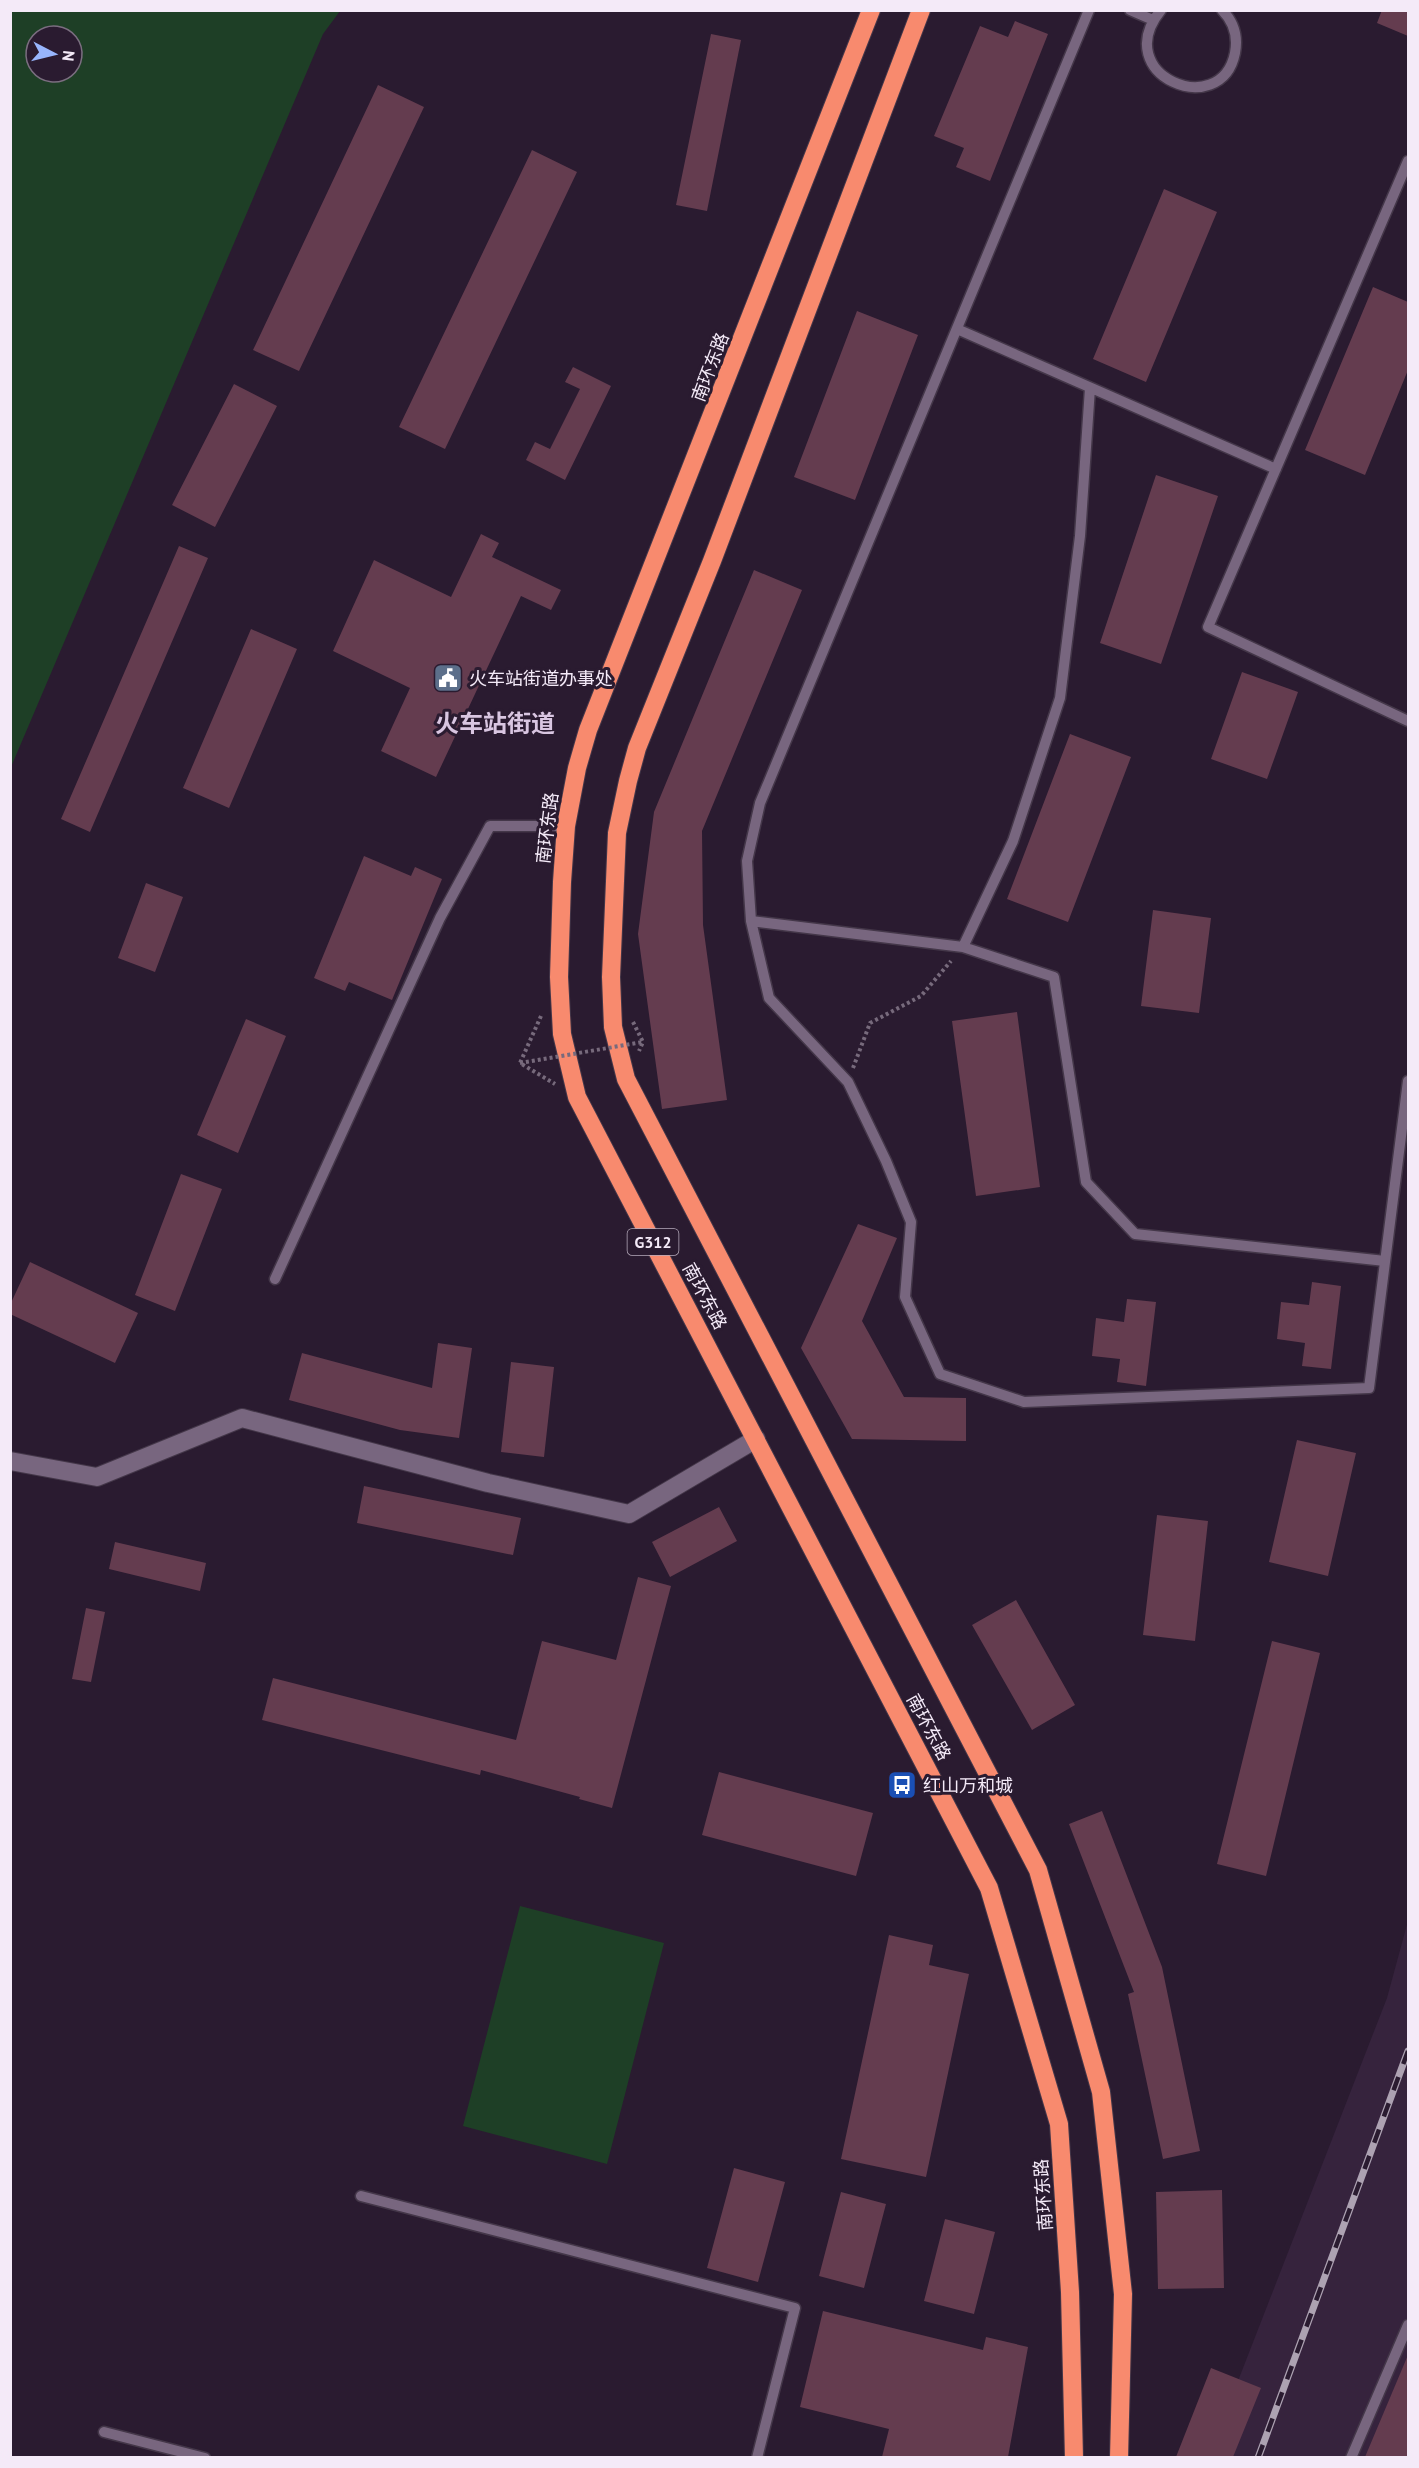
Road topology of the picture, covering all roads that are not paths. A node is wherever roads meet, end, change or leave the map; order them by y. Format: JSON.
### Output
{"nodes":[{"id":1,"x":871,"y":10,"type":"edge"},
{"id":2,"x":921,"y":10,"type":"edge"},
{"id":3,"x":1089,"y":10,"type":"edge"},
{"id":4,"x":1130,"y":10,"type":"edge"},
{"id":5,"x":1161,"y":10,"type":"edge"},
{"id":6,"x":1222,"y":10,"type":"edge"},
{"id":7,"x":1153,"y":20,"type":"junction"},
{"id":8,"x":1408,"y":161,"type":"edge"},
{"id":9,"x":957,"y":329,"type":"junction"},
{"id":10,"x":1090,"y":388,"type":"junction"},
{"id":11,"x":1276,"y":469,"type":"junction"},
{"id":12,"x":1408,"y":722,"type":"edge"},
{"id":13,"x":566,"y":826,"type":"junction"},
{"id":14,"x":751,"y":921,"type":"junction"},
{"id":15,"x":963,"y":947,"type":"junction"},
{"id":16,"x":1408,"y":1081,"type":"edge"},
{"id":17,"x":1385,"y":1261,"type":"junction"},
{"id":18,"x":275,"y":1279,"type":"dead end"},
{"id":19,"x":756,"y":1439,"type":"junction"},
{"id":20,"x":10,"y":1461,"type":"edge"},
{"id":21,"x":361,"y":2196,"type":"dead end"},
{"id":22,"x":1408,"y":2325,"type":"edge"},
{"id":23,"x":104,"y":2432,"type":"dead end"},
{"id":24,"x":205,"y":2457,"type":"edge"},
{"id":25,"x":757,"y":2457,"type":"edge"},
{"id":26,"x":1074,"y":2457,"type":"edge"},
{"id":27,"x":1119,"y":2457,"type":"edge"},
{"id":28,"x":1351,"y":2457,"type":"edge"}],
"edges":[{"from":1,"to":13,"type":"highway","name":"南环东路","number":"G312"},
{"from":2,"to":27,"type":"highway","name":"南环东路","number":"G312"},
{"from":3,"to":9,"type":"lane"},
{"from":4,"to":7,"type":"lane"},
{"from":5,"to":7,"type":"lane"},
{"from":6,"to":7,"type":"lane"},
{"from":8,"to":11,"type":"lane"},
{"from":9,"to":10,"type":"lane"},
{"from":9,"to":14,"type":"lane"},
{"from":10,"to":11,"type":"lane"},
{"from":10,"to":15,"type":"lane"},
{"from":11,"to":12,"type":"lane"},
{"from":13,"to":18,"type":"lane"},
{"from":13,"to":19,"type":"highway","name":"南环东路","number":"G312"},
{"from":14,"to":15,"type":"lane"},
{"from":14,"to":17,"type":"lane"},
{"from":15,"to":17,"type":"lane"},
{"from":16,"to":17,"type":"lane"},
{"from":19,"to":20,"type":"street"},
{"from":19,"to":26,"type":"highway","name":"南环东路","number":"G312"},
{"from":21,"to":25,"type":"lane"},
{"from":22,"to":28,"type":"lane"},
{"from":23,"to":24,"type":"lane"}]}
